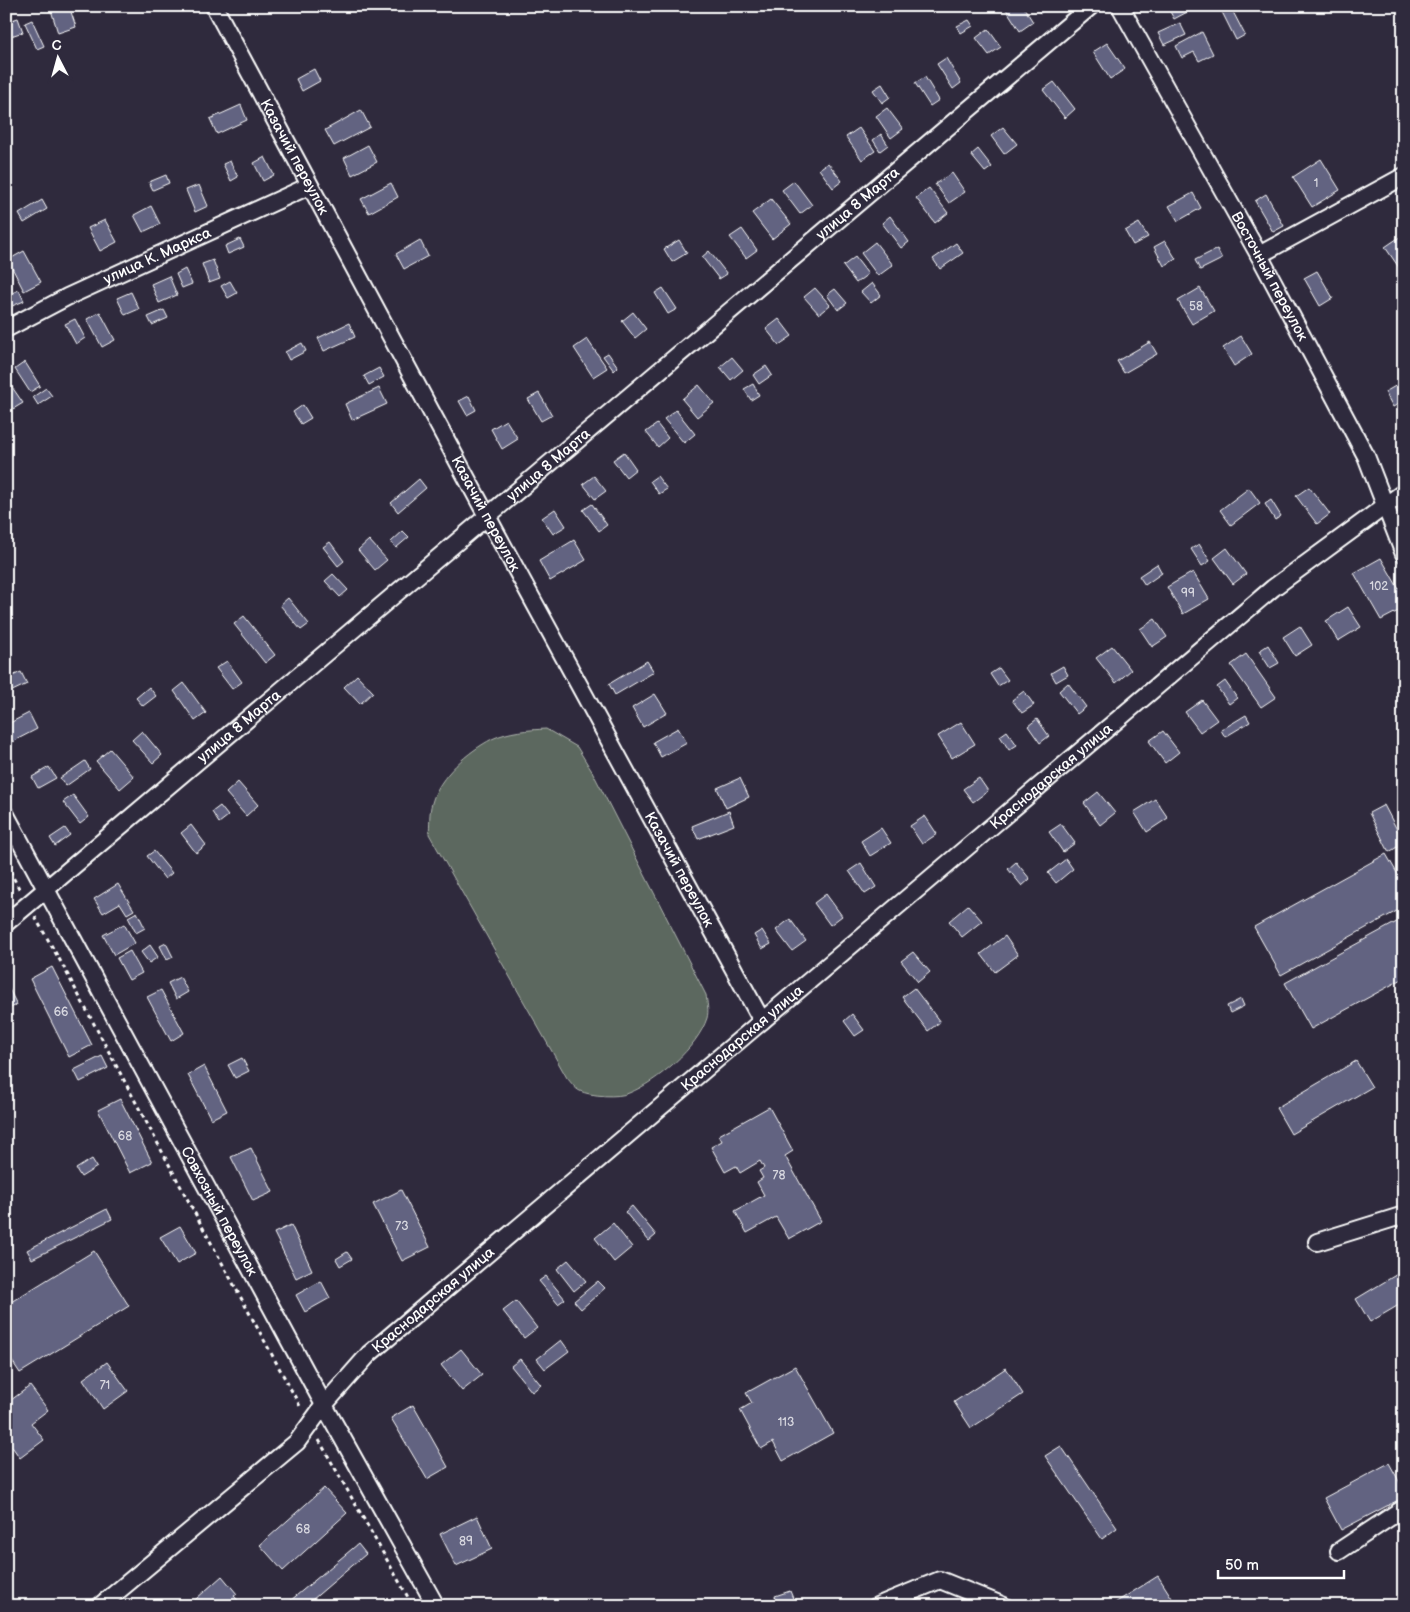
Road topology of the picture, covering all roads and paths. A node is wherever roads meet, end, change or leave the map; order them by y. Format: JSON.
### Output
{"nodes":[{"id":1,"x":214,"y":6,"type":"edge"},
{"id":2,"x":1091,"y":6,"type":"edge"},
{"id":3,"x":1120,"y":6,"type":"edge"},
{"id":4,"x":1404,"y":176,"type":"edge"},
{"id":5,"x":309,"y":186,"type":"junction"},
{"id":6,"x":1259,"y":255,"type":"junction"},
{"id":7,"x":6,"y":329,"type":"edge"},
{"id":8,"x":1404,"y":492,"type":"edge"},
{"id":9,"x":1385,"y":506,"type":"junction"},
{"id":10,"x":487,"y":516,"type":"junction"},
{"id":11,"x":1404,"y":554,"type":"edge"},
{"id":12,"x":6,"y":816,"type":"edge"},
{"id":13,"x":6,"y":864,"type":"edge"},
{"id":14,"x":46,"y":889,"type":"junction"},
{"id":15,"x":28,"y":904,"type":"junction"},
{"id":16,"x":6,"y":923,"type":"edge"},
{"id":17,"x":762,"y":1021,"type":"junction"},
{"id":18,"x":1404,"y":1215,"type":"edge"},
{"id":19,"x":1317,"y":1242,"type":"dead end"},
{"id":20,"x":324,"y":1405,"type":"junction"},
{"id":21,"x":310,"y":1424,"type":"junction"},
{"id":22,"x":1404,"y":1508,"type":"edge"},
{"id":23,"x":1339,"y":1551,"type":"dead end"},
{"id":24,"x":100,"y":1606,"type":"edge"},
{"id":25,"x":413,"y":1606,"type":"edge"},
{"id":26,"x":436,"y":1606,"type":"edge"},
{"id":27,"x":877,"y":1606,"type":"edge"},
{"id":28,"x":1004,"y":1606,"type":"edge"}],
"edges":[{"from":1,"to":5,"type":"street","name":"Казачий переулок"},
{"from":2,"to":10,"type":"street","name":"улица 8 Марта"},
{"from":3,"to":6,"type":"street","name":"Восточный переулок"},
{"from":4,"to":6,"type":"street"},
{"from":5,"to":7,"type":"street","name":"улица К. Маркса"},
{"from":5,"to":10,"type":"street","name":"Казачий переулок"},
{"from":6,"to":9,"type":"street","name":"Восточный переулок"},
{"from":8,"to":9,"type":"street","name":"Краснодарская улица"},
{"from":9,"to":11,"type":"street","name":"Восточный переулок"},
{"from":9,"to":17,"type":"street","name":"Краснодарская улица"},
{"from":10,"to":14,"type":"street","name":"улица 8 Марта"},
{"from":10,"to":17,"type":"street","name":"Казачий переулок"},
{"from":12,"to":14,"type":"street","name":"Совхозный переулок"},
{"from":13,"to":15,"type":"path"},
{"from":14,"to":15,"type":"street","name":"улица 8 Марта"},
{"from":14,"to":20,"type":"street","name":"Совхозный переулок"},
{"from":15,"to":16,"type":"street","name":"улица 8 Марта"},
{"from":15,"to":21,"type":"path"},
{"from":17,"to":20,"type":"street","name":"Краснодарская улица"},
{"from":18,"to":19,"type":"street"},
{"from":20,"to":21,"type":"street","name":"Краснодарская улица"},
{"from":20,"to":26,"type":"street","name":"Совхозный переулок"},
{"from":21,"to":24,"type":"street","name":"Краснодарская улица"},
{"from":21,"to":25,"type":"path"},
{"from":22,"to":23,"type":"street"},
{"from":27,"to":28,"type":"street"}]}
